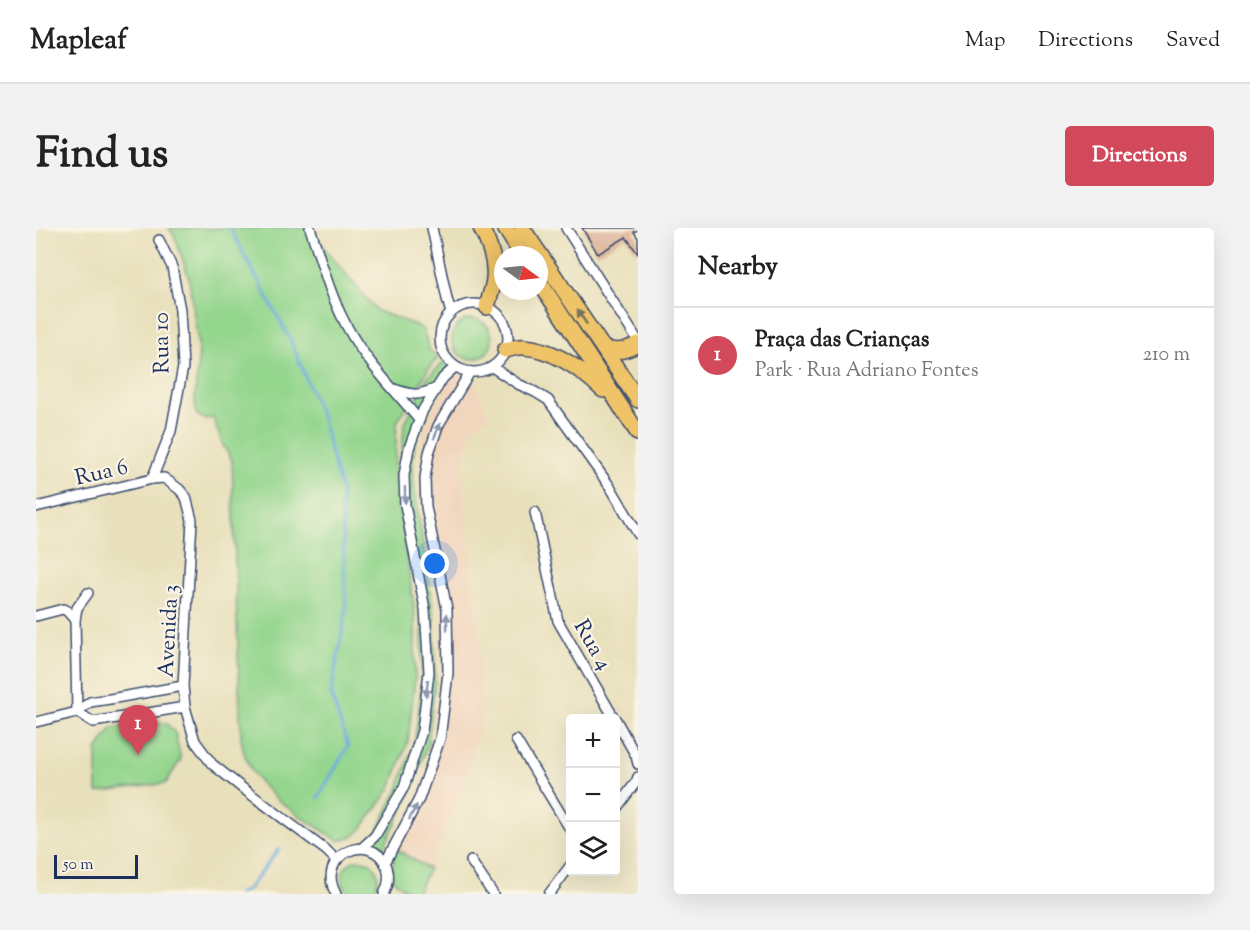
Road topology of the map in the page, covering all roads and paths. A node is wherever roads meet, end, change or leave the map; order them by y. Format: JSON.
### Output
{"nodes":[{"id":1,"x":310,"y":228,"type":"edge"},
{"id":2,"x":432,"y":228,"type":"edge"},
{"id":3,"x":481,"y":228,"type":"edge"},
{"id":4,"x":505,"y":228,"type":"edge"},
{"id":5,"x":522,"y":228,"type":"edge"},
{"id":6,"x":566,"y":228,"type":"edge"},
{"id":7,"x":159,"y":240,"type":"dead end"},
{"id":8,"x":516,"y":246,"type":"edge"},
{"id":9,"x":548,"y":295,"type":"edge"},
{"id":10,"x":487,"y":307,"type":"junction"},
{"id":11,"x":451,"y":313,"type":"junction"},
{"id":12,"x":638,"y":343,"type":"edge"},
{"id":13,"x":603,"y":348,"type":"junction"},
{"id":14,"x":505,"y":350,"type":"junction"},
{"id":15,"x":455,"y":367,"type":"junction"},
{"id":16,"x":492,"y":367,"type":"junction"},
{"id":17,"x":471,"y":372,"type":"junction"},
{"id":18,"x":437,"y":388,"type":"junction"},
{"id":19,"x":394,"y":389,"type":"junction"},
{"id":20,"x":638,"y":396,"type":"edge"},
{"id":21,"x":625,"y":412,"type":"junction"},
{"id":22,"x":419,"y":420,"type":"junction"},
{"id":23,"x":638,"y":433,"type":"edge"},
{"id":24,"x":152,"y":479,"type":"junction"},
{"id":25,"x":174,"y":484,"type":"joint"},
{"id":26,"x":36,"y":507,"type":"edge"},
{"id":27,"x":535,"y":512,"type":"dead end"},
{"id":28,"x":638,"y":534,"type":"edge"},
{"id":29,"x":88,"y":593,"type":"dead end"},
{"id":30,"x":36,"y":616,"type":"edge"},
{"id":31,"x":75,"y":620,"type":"junction"},
{"id":32,"x":183,"y":686,"type":"junction"},
{"id":33,"x":110,"y":699,"type":"junction"},
{"id":34,"x":185,"y":707,"type":"junction"},
{"id":35,"x":77,"y":712,"type":"junction"},
{"id":36,"x":612,"y":714,"type":"edge"},
{"id":37,"x":112,"y":718,"type":"junction"},
{"id":38,"x":36,"y":722,"type":"edge"},
{"id":39,"x":620,"y":728,"type":"edge"},
{"id":40,"x":516,"y":740,"type":"dead end"},
{"id":41,"x":638,"y":764,"type":"edge"},
{"id":42,"x":638,"y":777,"type":"edge"},
{"id":43,"x":620,"y":803,"type":"edge"},
{"id":44,"x":566,"y":822,"type":"edge"},
{"id":45,"x":362,"y":848,"type":"junction"},
{"id":46,"x":336,"y":860,"type":"junction"},
{"id":47,"x":471,"y":861,"type":"dead end"},
{"id":48,"x":385,"y":863,"type":"junction"},
{"id":49,"x":566,"y":871,"type":"edge"},
{"id":50,"x":387,"y":892,"type":"edge"},
{"id":51,"x":336,"y":894,"type":"edge"},
{"id":52,"x":493,"y":894,"type":"edge"},
{"id":53,"x":549,"y":894,"type":"edge"}],
"edges":[{"from":1,"to":19,"type":"street"},
{"from":2,"to":11,"type":"street"},
{"from":3,"to":10,"type":"highway"},
{"from":4,"to":8,"type":"highway"},
{"from":13,"to":5,"type":"highway","one_way":true},
{"from":6,"to":12,"type":"street"},
{"from":7,"to":24,"type":"street","name":"Rua 10"},
{"from":9,"to":21,"type":"highway"},
{"from":10,"to":11,"type":"street"},
{"from":10,"to":14,"type":"street"},
{"from":11,"to":15,"type":"street"},
{"from":12,"to":13,"type":"highway"},
{"from":13,"to":20,"type":"highway"},
{"from":14,"to":16,"type":"street"},
{"from":14,"to":21,"type":"highway"},
{"from":15,"to":17,"type":"street"},
{"from":15,"to":18,"type":"street"},
{"from":16,"to":17,"type":"street"},
{"from":16,"to":28,"type":"street"},
{"from":48,"to":17,"type":"street","one_way":true},
{"from":18,"to":19,"type":"street"},
{"from":18,"to":22,"type":"street"},
{"from":19,"to":22,"type":"street"},
{"from":21,"to":23,"type":"highway"},
{"from":22,"to":45,"type":"street","one_way":true},
{"from":24,"to":25,"type":"street","name":"Rua 6"},
{"from":24,"to":26,"type":"street","name":"Rua 6"},
{"from":25,"to":32,"type":"street","name":"Avenida 3"},
{"from":27,"to":36,"type":"street","name":"Rua 4"},
{"from":29,"to":31,"type":"street"},
{"from":30,"to":31,"type":"street"},
{"from":31,"to":35,"type":"street"},
{"from":32,"to":33,"type":"street"},
{"from":32,"to":34,"type":"street","name":"Avenida 3"},
{"from":33,"to":35,"type":"street"},
{"from":33,"to":37,"type":"street"},
{"from":34,"to":37,"type":"street"},
{"from":34,"to":46,"type":"street","name":"Avenida 3"},
{"from":35,"to":37,"type":"street"},
{"from":35,"to":38,"type":"street"},
{"from":39,"to":41,"type":"street","name":"Rua 4"},
{"from":40,"to":44,"type":"street"},
{"from":42,"to":43,"type":"street"},
{"from":45,"to":46,"type":"street"},
{"from":45,"to":48,"type":"street"},
{"from":46,"to":51,"type":"street"},
{"from":47,"to":52,"type":"street"},
{"from":48,"to":50,"type":"street"},
{"from":49,"to":53,"type":"street"}]}
